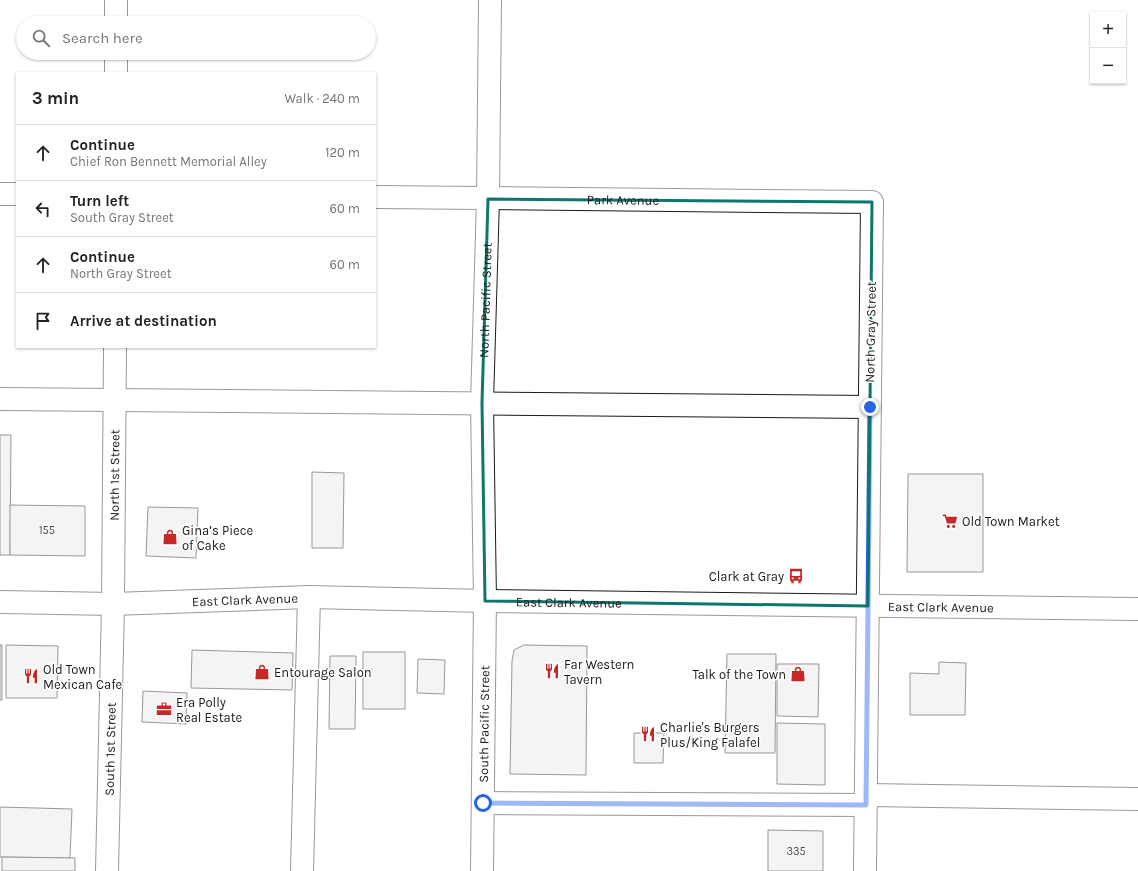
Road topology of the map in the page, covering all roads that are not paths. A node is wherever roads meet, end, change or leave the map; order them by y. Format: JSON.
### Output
{"nodes":[{"id":1,"x":116,"y":0,"type":"edge"},
{"id":2,"x":490,"y":0,"type":"edge"},
{"id":3,"x":116,"y":16,"type":"edge"},
{"id":4,"x":116,"y":60,"type":"edge"},
{"id":5,"x":116,"y":72,"type":"edge"},
{"id":6,"x":0,"y":194,"type":"edge"},
{"id":7,"x":16,"y":194,"type":"edge"},
{"id":8,"x":376,"y":197,"type":"edge"},
{"id":9,"x":488,"y":198,"type":"junction"},
{"id":10,"x":872,"y":202,"type":"joint"},
{"id":11,"x":115,"y":348,"type":"edge"},
{"id":12,"x":0,"y":399,"type":"edge"},
{"id":13,"x":115,"y":400,"type":"junction"},
{"id":14,"x":482,"y":402,"type":"junction"},
{"id":15,"x":870,"y":407,"type":"junction"},
{"id":16,"x":309,"y":597,"type":"junction"},
{"id":17,"x":485,"y":601,"type":"junction"},
{"id":18,"x":0,"y":602,"type":"edge"},
{"id":19,"x":113,"y":604,"type":"junction"},
{"id":20,"x":868,"y":606,"type":"junction"},
{"id":21,"x":1138,"y":609,"type":"edge"},
{"id":22,"x":1138,"y":799,"type":"edge"},
{"id":23,"x":866,"y":800,"type":"junction"},
{"id":24,"x":483,"y":803,"type":"junction"},
{"id":25,"x":107,"y":871,"type":"edge"},
{"id":26,"x":302,"y":871,"type":"edge"},
{"id":27,"x":482,"y":871,"type":"edge"},
{"id":28,"x":865,"y":871,"type":"edge"}],
"edges":[{"from":1,"to":3,"type":"street"},
{"from":2,"to":9,"type":"street","name":"North Pacific Street"},
{"from":4,"to":5,"type":"street"},
{"from":6,"to":7,"type":"street"},
{"from":8,"to":9,"type":"street","name":"Park Avenue"},
{"from":9,"to":10,"type":"street","name":"Park Avenue"},
{"from":9,"to":14,"type":"street","name":"North Pacific Street"},
{"from":10,"to":15,"type":"street","name":"North Gray Street"},
{"from":11,"to":13,"type":"street","name":"North 1st Street"},
{"from":12,"to":13,"type":"street"},
{"from":13,"to":14,"type":"street"},
{"from":13,"to":19,"type":"street","name":"North 1st Street"},
{"from":14,"to":15,"type":"street"},
{"from":14,"to":17,"type":"street","name":"North Pacific Street"},
{"from":15,"to":20,"type":"street","name":"North Gray Street"},
{"from":16,"to":17,"type":"street","name":"East Clark Avenue"},
{"from":16,"to":19,"type":"street","name":"East Clark Avenue"},
{"from":16,"to":26,"type":"street"},
{"from":17,"to":20,"type":"street","name":"East Clark Avenue"},
{"from":17,"to":24,"type":"street","name":"South Pacific Street"},
{"from":18,"to":19,"type":"street","name":"East Clark Avenue"},
{"from":19,"to":25,"type":"street","name":"South 1st Street"},
{"from":20,"to":21,"type":"street","name":"East Clark Avenue"},
{"from":20,"to":23,"type":"street","name":"North Gray Street"},
{"from":22,"to":23,"type":"street"},
{"from":23,"to":24,"type":"street"},
{"from":23,"to":28,"type":"street","name":"North Gray Street"},
{"from":24,"to":27,"type":"street","name":"South Pacific Street"}]}
